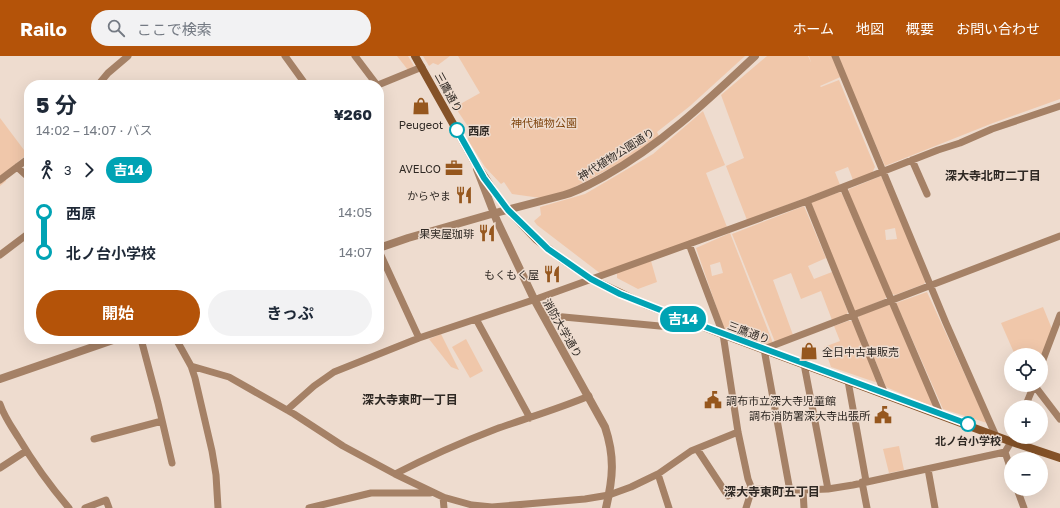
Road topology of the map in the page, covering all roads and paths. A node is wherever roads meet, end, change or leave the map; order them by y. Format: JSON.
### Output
{"nodes":[{"id":1,"x":128,"y":56,"type":"edge"},
{"id":2,"x":285,"y":56,"type":"edge"},
{"id":3,"x":356,"y":56,"type":"edge"},
{"id":4,"x":416,"y":56,"type":"edge"},
{"id":5,"x":755,"y":56,"type":"edge"},
{"id":6,"x":835,"y":56,"type":"edge"},
{"id":7,"x":422,"y":67,"type":"junction"},
{"id":8,"x":102,"y":80,"type":"edge"},
{"id":9,"x":302,"y":80,"type":"edge"},
{"id":10,"x":373,"y":80,"type":"edge"},
{"id":11,"x":384,"y":82,"type":"edge"},
{"id":12,"x":1060,"y":106,"type":"edge"},
{"id":13,"x":912,"y":160,"type":"junction"},
{"id":14,"x":474,"y":161,"type":"junction"},
{"id":15,"x":24,"y":162,"type":"edge"},
{"id":16,"x":17,"y":167,"type":"junction"},
{"id":17,"x":883,"y":171,"type":"junction"},
{"id":18,"x":24,"y":173,"type":"edge"},
{"id":19,"x":0,"y":180,"type":"edge"},
{"id":20,"x":843,"y":187,"type":"junction"},
{"id":21,"x":927,"y":194,"type":"dead end"},
{"id":22,"x":807,"y":201,"type":"junction"},
{"id":23,"x":508,"y":210,"type":"junction"},
{"id":24,"x":494,"y":213,"type":"junction"},
{"id":25,"x":1060,"y":236,"type":"edge"},
{"id":26,"x":24,"y":237,"type":"edge"},
{"id":27,"x":689,"y":244,"type":"junction"},
{"id":28,"x":384,"y":246,"type":"edge"},
{"id":29,"x":0,"y":255,"type":"edge"},
{"id":30,"x":384,"y":262,"type":"edge"},
{"id":31,"x":591,"y":279,"type":"junction"},
{"id":32,"x":931,"y":286,"type":"junction"},
{"id":33,"x":534,"y":299,"type":"junction"},
{"id":34,"x":891,"y":301,"type":"junction"},
{"id":35,"x":853,"y":315,"type":"junction"},
{"id":36,"x":1060,"y":315,"type":"edge"},
{"id":37,"x":544,"y":317,"type":"junction"},
{"id":38,"x":476,"y":319,"type":"junction"},
{"id":39,"x":688,"y":320,"type":"junction"},
{"id":40,"x":723,"y":334,"type":"junction"},
{"id":41,"x":419,"y":338,"type":"junction"},
{"id":42,"x":102,"y":344,"type":"edge"},
{"id":43,"x":141,"y":344,"type":"edge"},
{"id":44,"x":179,"y":344,"type":"edge"},
{"id":45,"x":1047,"y":348,"type":"edge"},
{"id":46,"x":764,"y":349,"type":"junction"},
{"id":47,"x":804,"y":364,"type":"junction"},
{"id":48,"x":191,"y":366,"type":"junction"},
{"id":49,"x":0,"y":379,"type":"edge"},
{"id":50,"x":848,"y":381,"type":"junction"},
{"id":51,"x":1039,"y":392,"type":"edge"},
{"id":52,"x":885,"y":394,"type":"junction"},
{"id":53,"x":588,"y":396,"type":"junction"},
{"id":54,"x":0,"y":404,"type":"edge"},
{"id":55,"x":288,"y":410,"type":"junction"},
{"id":56,"x":2,"y":414,"type":"edge"},
{"id":57,"x":940,"y":414,"type":"junction"},
{"id":58,"x":530,"y":418,"type":"junction"},
{"id":59,"x":1060,"y":419,"type":"edge"},
{"id":60,"x":162,"y":421,"type":"junction"},
{"id":61,"x":738,"y":432,"type":"junction"},
{"id":62,"x":995,"y":434,"type":"junction"},
{"id":63,"x":1004,"y":436,"type":"edge"},
{"id":64,"x":94,"y":439,"type":"dead end"},
{"id":65,"x":1010,"y":444,"type":"edge"},
{"id":66,"x":1025,"y":444,"type":"edge"},
{"id":67,"x":697,"y":449,"type":"junction"},
{"id":68,"x":26,"y":451,"type":"junction"},
{"id":69,"x":1004,"y":452,"type":"edge"},
{"id":70,"x":1005,"y":452,"type":"edge"},
{"id":71,"x":1060,"y":458,"type":"edge"},
{"id":72,"x":172,"y":463,"type":"dead end"},
{"id":73,"x":0,"y":468,"type":"edge"},
{"id":74,"x":928,"y":469,"type":"junction"},
{"id":75,"x":395,"y":474,"type":"junction"},
{"id":76,"x":658,"y":474,"type":"junction"},
{"id":77,"x":864,"y":482,"type":"junction"},
{"id":78,"x":752,"y":489,"type":"junction"},
{"id":79,"x":828,"y":489,"type":"junction"},
{"id":80,"x":790,"y":490,"type":"junction"},
{"id":81,"x":803,"y":490,"type":"junction"},
{"id":82,"x":432,"y":493,"type":"junction"},
{"id":83,"x":609,"y":495,"type":"junction"},
{"id":84,"x":1020,"y":496,"type":"edge"},
{"id":85,"x":443,"y":497,"type":"junction"},
{"id":86,"x":517,"y":506,"type":"edge"},
{"id":87,"x":69,"y":508,"type":"edge"},
{"id":88,"x":85,"y":508,"type":"edge"},
{"id":89,"x":109,"y":508,"type":"edge"},
{"id":90,"x":218,"y":508,"type":"edge"},
{"id":91,"x":309,"y":508,"type":"edge"},
{"id":92,"x":444,"y":508,"type":"edge"},
{"id":93,"x":606,"y":508,"type":"edge"},
{"id":94,"x":669,"y":508,"type":"edge"},
{"id":95,"x":746,"y":508,"type":"edge"},
{"id":96,"x":804,"y":508,"type":"edge"},
{"id":97,"x":867,"y":508,"type":"edge"},
{"id":98,"x":935,"y":508,"type":"edge"},
{"id":99,"x":1024,"y":508,"type":"edge"}],
"edges":[{"from":1,"to":8,"type":"street"},
{"from":2,"to":9,"type":"street"},
{"from":3,"to":10,"type":"street"},
{"from":4,"to":7,"type":"main road","name":"三鷹通り"},
{"from":5,"to":23,"type":"street","name":"神代植物公園通り"},
{"from":6,"to":17,"type":"street"},
{"from":7,"to":11,"type":"street"},
{"from":7,"to":14,"type":"main road","name":"三鷹通り"},
{"from":12,"to":13,"type":"street"},
{"from":13,"to":17,"type":"street"},
{"from":13,"to":21,"type":"street"},
{"from":14,"to":23,"type":"main road","name":"三鷹通り"},
{"from":14,"to":24,"type":"street","name":"消防大学通り"},
{"from":15,"to":16,"type":"street"},
{"from":16,"to":18,"type":"street"},
{"from":16,"to":19,"type":"street"},
{"from":17,"to":20,"type":"street"},
{"from":17,"to":32,"type":"street"},
{"from":20,"to":22,"type":"street"},
{"from":20,"to":34,"type":"street"},
{"from":22,"to":27,"type":"street"},
{"from":22,"to":35,"type":"street"},
{"from":23,"to":24,"type":"street","name":"神代植物公園通り"},
{"from":23,"to":31,"type":"main road","name":"三鷹通り"},
{"from":24,"to":28,"type":"street","name":"神代植物公園通り"},
{"from":24,"to":33,"type":"street","name":"消防大学通り"},
{"from":25,"to":32,"type":"street"},
{"from":26,"to":29,"type":"street"},
{"from":27,"to":31,"type":"street"},
{"from":27,"to":40,"type":"street"},
{"from":30,"to":41,"type":"street"},
{"from":31,"to":33,"type":"street"},
{"from":31,"to":39,"type":"main road","name":"三鷹通り"},
{"from":32,"to":34,"type":"street"},
{"from":32,"to":62,"type":"street"},
{"from":33,"to":37,"type":"street","name":"消防大学通り"},
{"from":33,"to":38,"type":"street"},
{"from":34,"to":35,"type":"street"},
{"from":34,"to":57,"type":"street"},
{"from":35,"to":46,"type":"street"},
{"from":35,"to":52,"type":"street"},
{"from":36,"to":45,"type":"street"},
{"from":37,"to":39,"type":"street"},
{"from":37,"to":53,"type":"street","name":"消防大学通り"},
{"from":38,"to":41,"type":"street"},
{"from":38,"to":58,"type":"street"},
{"from":39,"to":40,"type":"main road","name":"三鷹通り"},
{"from":40,"to":46,"type":"main road","name":"三鷹通り"},
{"from":40,"to":61,"type":"street"},
{"from":41,"to":55,"type":"street"},
{"from":42,"to":49,"type":"street"},
{"from":43,"to":60,"type":"street"},
{"from":44,"to":48,"type":"street"},
{"from":46,"to":47,"type":"main road","name":"三鷹通り"},
{"from":46,"to":80,"type":"street"},
{"from":47,"to":50,"type":"main road","name":"三鷹通り"},
{"from":47,"to":79,"type":"street"},
{"from":48,"to":55,"type":"street"},
{"from":48,"to":90,"type":"street"},
{"from":50,"to":52,"type":"main road","name":"三鷹通り"},
{"from":50,"to":77,"type":"street"},
{"from":51,"to":59,"type":"street"},
{"from":52,"to":57,"type":"main road","name":"三鷹通り"},
{"from":53,"to":58,"type":"street"},
{"from":53,"to":83,"type":"street","name":"消防大学通り"},
{"from":54,"to":56,"type":"street"},
{"from":55,"to":75,"type":"street"},
{"from":56,"to":68,"type":"street"},
{"from":57,"to":62,"type":"main road","name":"三鷹通り"},
{"from":58,"to":75,"type":"street"},
{"from":60,"to":64,"type":"street"},
{"from":60,"to":72,"type":"street"},
{"from":61,"to":67,"type":"street"},
{"from":61,"to":78,"type":"street"},
{"from":62,"to":63,"type":"main road","name":"三鷹通り"},
{"from":65,"to":70,"type":"street"},
{"from":66,"to":71,"type":"main road","name":"三鷹通り"},
{"from":67,"to":76,"type":"street"},
{"from":67,"to":78,"type":"street"},
{"from":68,"to":73,"type":"street"},
{"from":68,"to":87,"type":"street"},
{"from":69,"to":74,"type":"street"},
{"from":74,"to":77,"type":"street"},
{"from":74,"to":98,"type":"street"},
{"from":75,"to":82,"type":"street"},
{"from":76,"to":83,"type":"street"},
{"from":76,"to":94,"type":"street"},
{"from":77,"to":79,"type":"street"},
{"from":77,"to":97,"type":"street"},
{"from":78,"to":80,"type":"street"},
{"from":78,"to":95,"type":"street"},
{"from":79,"to":81,"type":"street"},
{"from":80,"to":81,"type":"street"},
{"from":81,"to":96,"type":"street"},
{"from":82,"to":85,"type":"street"},
{"from":82,"to":91,"type":"street"},
{"from":83,"to":86,"type":"street"},
{"from":83,"to":93,"type":"street","name":"消防大学通り"},
{"from":84,"to":99,"type":"street"},
{"from":85,"to":86,"type":"street"},
{"from":85,"to":92,"type":"street"},
{"from":88,"to":89,"type":"street"}]}
